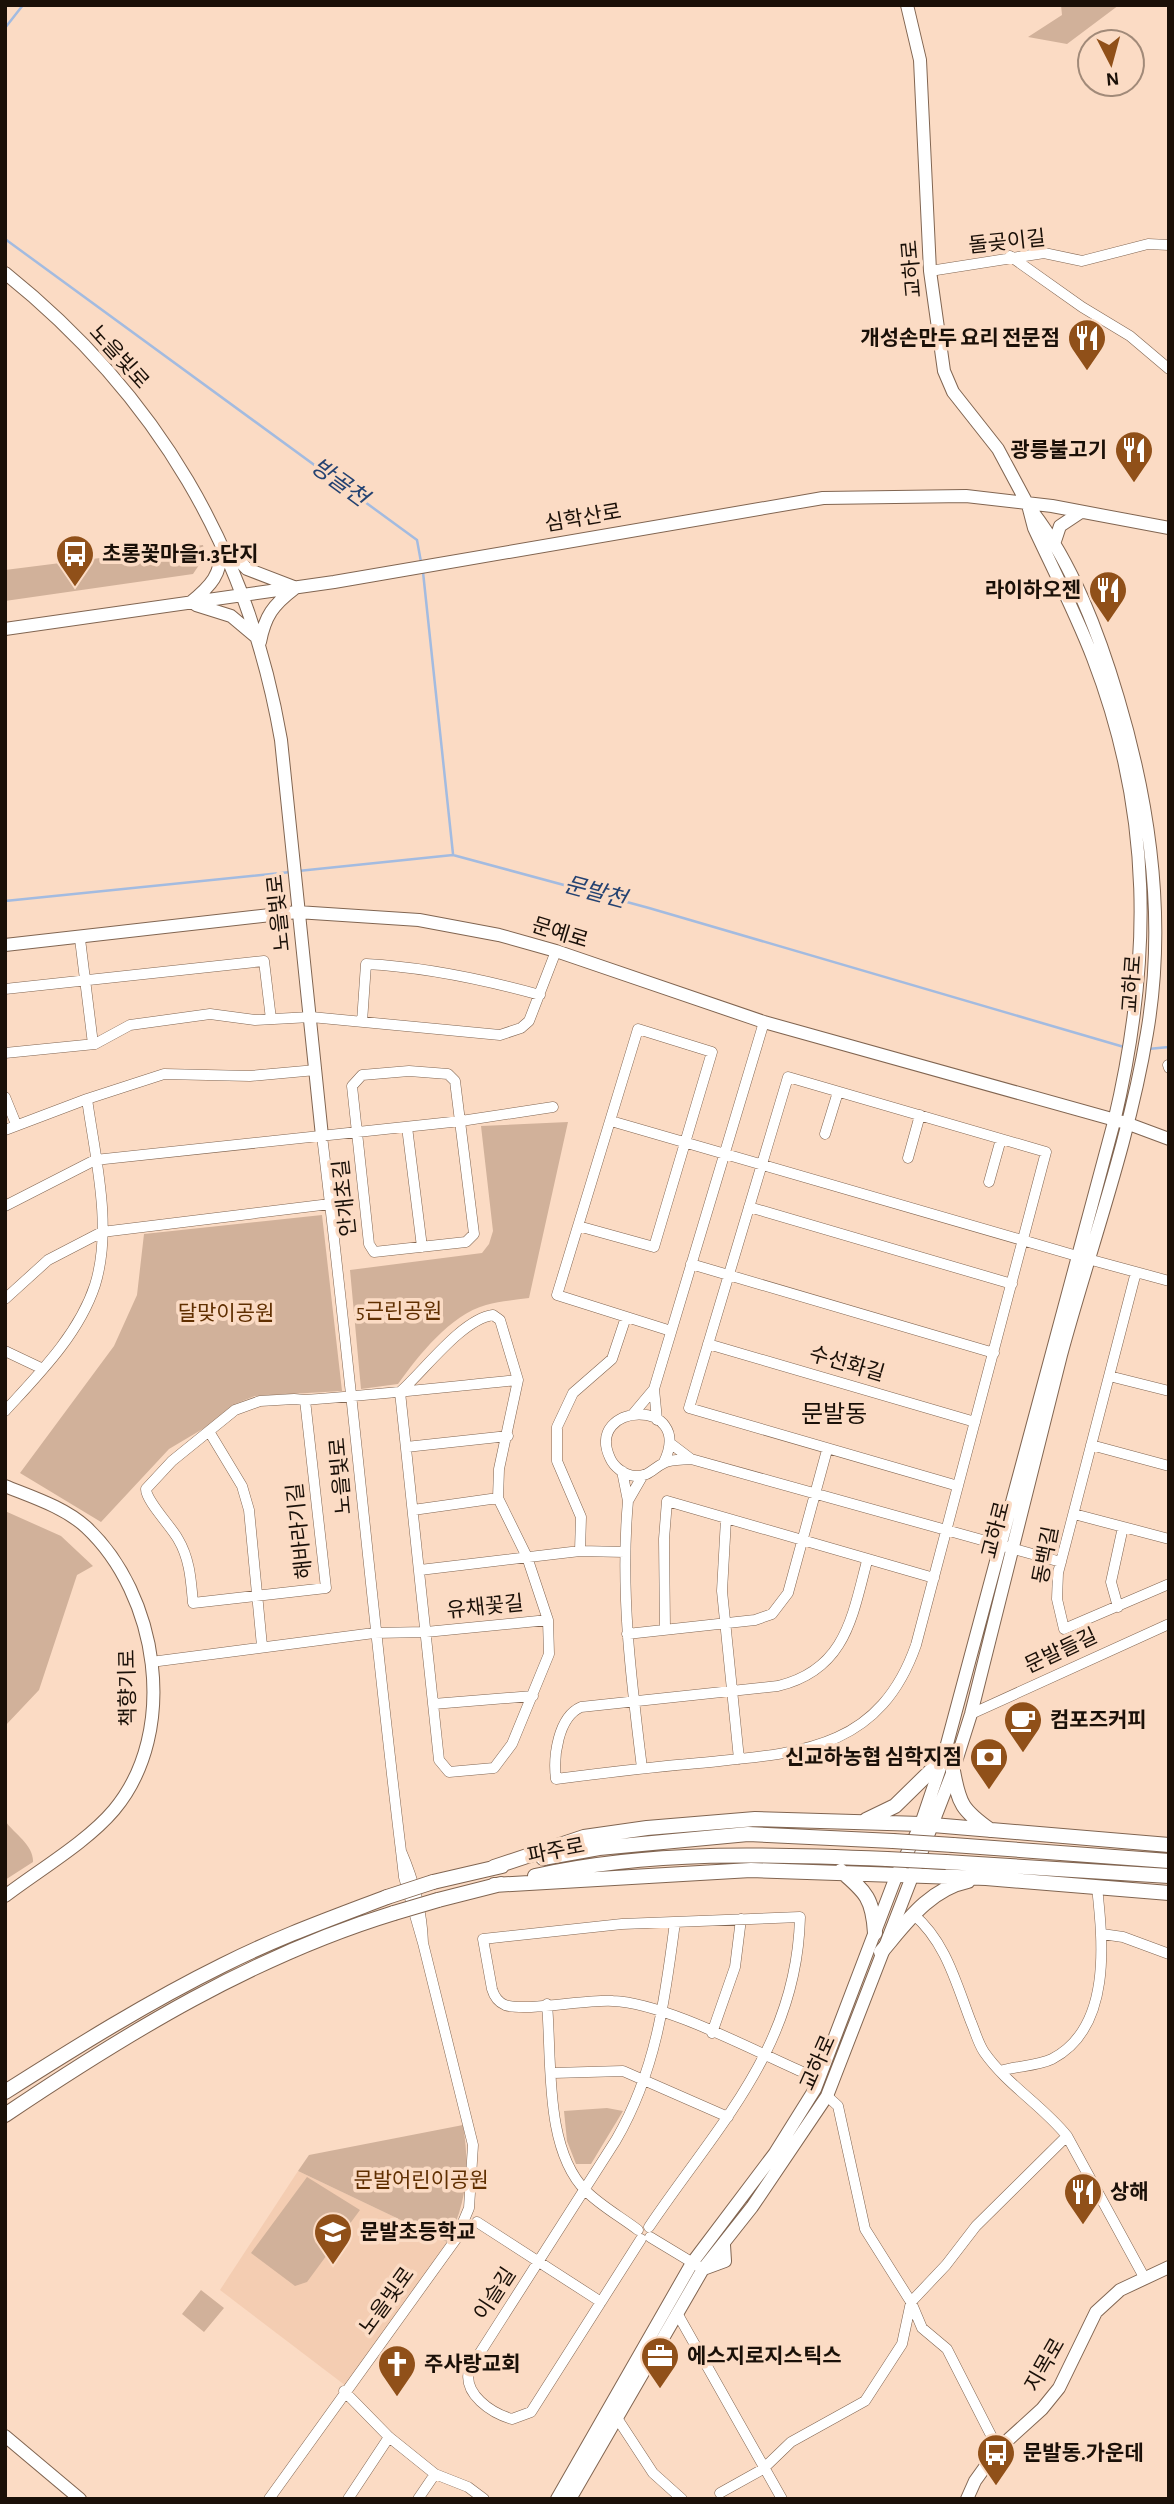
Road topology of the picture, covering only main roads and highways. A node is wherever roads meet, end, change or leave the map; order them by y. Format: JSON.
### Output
{"nodes":[{"id":1,"x":943,"y":1759,"type":"road end"},
{"id":2,"x":953,"y":1771,"type":"road end"},
{"id":3,"x":862,"y":1822,"type":"junction"},
{"id":4,"x":991,"y":1831,"type":"junction"},
{"id":5,"x":1169,"y":1845,"type":"edge"},
{"id":6,"x":1169,"y":1861,"type":"edge"},
{"id":7,"x":494,"y":1867,"type":"junction"},
{"id":8,"x":841,"y":1871,"type":"junction"},
{"id":9,"x":1169,"y":1876,"type":"edge"},
{"id":10,"x":986,"y":1878,"type":"junction"},
{"id":11,"x":494,"y":1885,"type":"junction"},
{"id":12,"x":1169,"y":1893,"type":"edge"},
{"id":13,"x":874,"y":1933,"type":"road end"},
{"id":14,"x":881,"y":1952,"type":"road end"},
{"id":15,"x":5,"y":2092,"type":"edge"},
{"id":16,"x":5,"y":2115,"type":"edge"}],
"edges":[{"from":1,"to":3,"type":"main road"},
{"from":2,"to":4,"type":"main road"},
{"from":3,"to":4,"type":"main road"},
{"from":3,"to":7,"type":"main road"},
{"from":4,"to":5,"type":"main road"},
{"from":6,"to":7,"type":"main road","name":"파주로","bridge":true},
{"from":7,"to":15,"type":"main road","name":"파주로","bridge":true},
{"from":8,"to":10,"type":"main road"},
{"from":8,"to":11,"type":"main road"},
{"from":8,"to":13,"type":"main road"},
{"from":9,"to":11,"type":"main road","name":"파주로","bridge":true},
{"from":10,"to":12,"type":"main road"},
{"from":10,"to":14,"type":"main road"},
{"from":11,"to":16,"type":"main road","name":"파주로","bridge":true}]}
